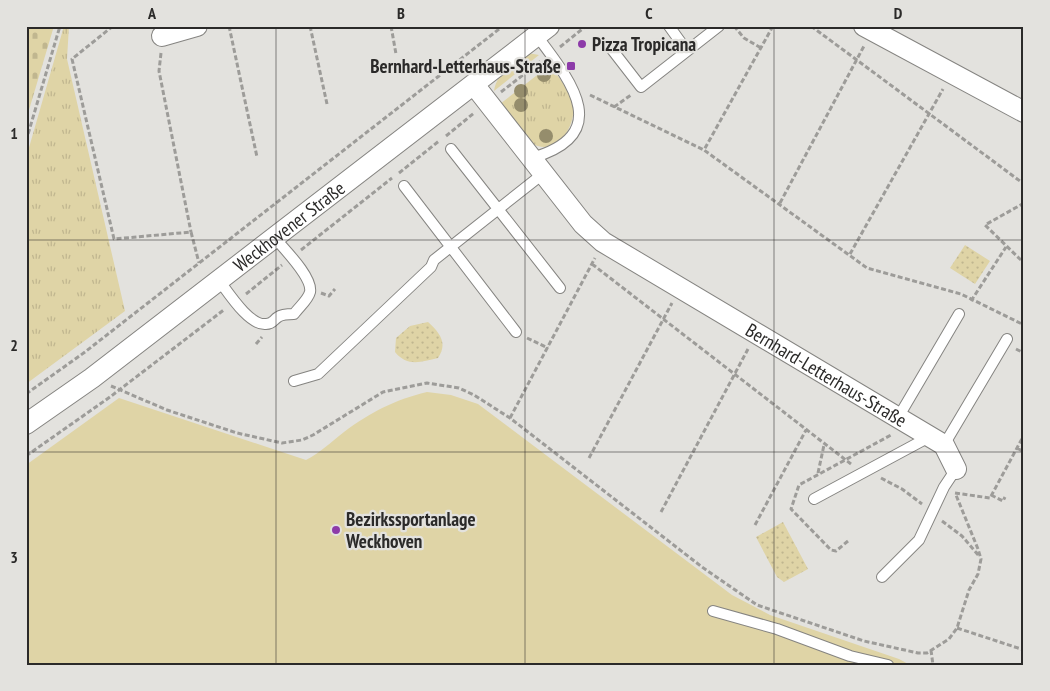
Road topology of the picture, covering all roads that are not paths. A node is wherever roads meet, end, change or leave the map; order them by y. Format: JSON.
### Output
{"nodes":[{"id":1,"x":198,"y":26,"type":"edge"},
{"id":2,"x":669,"y":26,"type":"edge"},
{"id":3,"x":719,"y":26,"type":"edge"},
{"id":4,"x":868,"y":28,"type":"edge"},
{"id":5,"x":543,"y":31,"type":"edge"},
{"id":6,"x":162,"y":36,"type":"road end"},
{"id":7,"x":610,"y":47,"type":"dead end"},
{"id":8,"x":687,"y":51,"type":"junction"},
{"id":9,"x":475,"y":86,"type":"junction"},
{"id":10,"x":1024,"y":112,"type":"edge"},
{"id":11,"x":451,"y":149,"type":"dead end"},
{"id":12,"x":538,"y":165,"type":"junction"},
{"id":13,"x":404,"y":186,"type":"dead end"},
{"id":14,"x":498,"y":209,"type":"junction"},
{"id":15,"x":274,"y":237,"type":"junction"},
{"id":16,"x":450,"y":246,"type":"junction"},
{"id":17,"x":218,"y":280,"type":"junction"},
{"id":18,"x":560,"y":288,"type":"dead end"},
{"id":19,"x":959,"y":314,"type":"road end"},
{"id":20,"x":516,"y":332,"type":"road end"},
{"id":21,"x":1008,"y":339,"type":"dead end"},
{"id":22,"x":294,"y":381,"type":"dead end"},
{"id":23,"x":899,"y":416,"type":"junction"},
{"id":24,"x":26,"y":424,"type":"edge"},
{"id":25,"x":938,"y":440,"type":"junction"},
{"id":26,"x":956,"y":469,"type":"joint"},
{"id":27,"x":814,"y":499,"type":"dead end"},
{"id":28,"x":882,"y":577,"type":"dead end"},
{"id":29,"x":713,"y":611,"type":"dead end"},
{"id":30,"x":888,"y":665,"type":"edge"}],
"edges":[{"from":1,"to":6,"type":"street"},
{"from":2,"to":8,"type":"lane"},
{"from":3,"to":8,"type":"lane"},
{"from":4,"to":10,"type":"street"},
{"from":5,"to":9,"type":"street","name":"Weckhovener Straße"},
{"from":5,"to":12,"type":"lane"},
{"from":7,"to":8,"type":"lane"},
{"from":9,"to":12,"type":"street","name":"Bernhard-Letterhaus-Straße"},
{"from":9,"to":15,"type":"street","name":"Weckhovener Straße"},
{"from":11,"to":14,"type":"lane"},
{"from":12,"to":14,"type":"lane"},
{"from":12,"to":23,"type":"street","name":"Bernhard-Letterhaus-Straße"},
{"from":13,"to":16,"type":"lane"},
{"from":14,"to":16,"type":"lane"},
{"from":14,"to":18,"type":"lane"},
{"from":15,"to":17,"type":"street","name":"Weckhovener Straße"},
{"from":15,"to":17,"type":"lane"},
{"from":16,"to":20,"type":"lane"},
{"from":16,"to":22,"type":"lane"},
{"from":17,"to":24,"type":"street","name":"Weckhovener Straße"},
{"from":19,"to":23,"type":"lane"},
{"from":21,"to":25,"type":"lane"},
{"from":23,"to":25,"type":"street","name":"Bernhard-Letterhaus-Straße"},
{"from":25,"to":26,"type":"street"},
{"from":25,"to":27,"type":"lane"},
{"from":26,"to":28,"type":"lane"},
{"from":29,"to":30,"type":"lane"}]}
